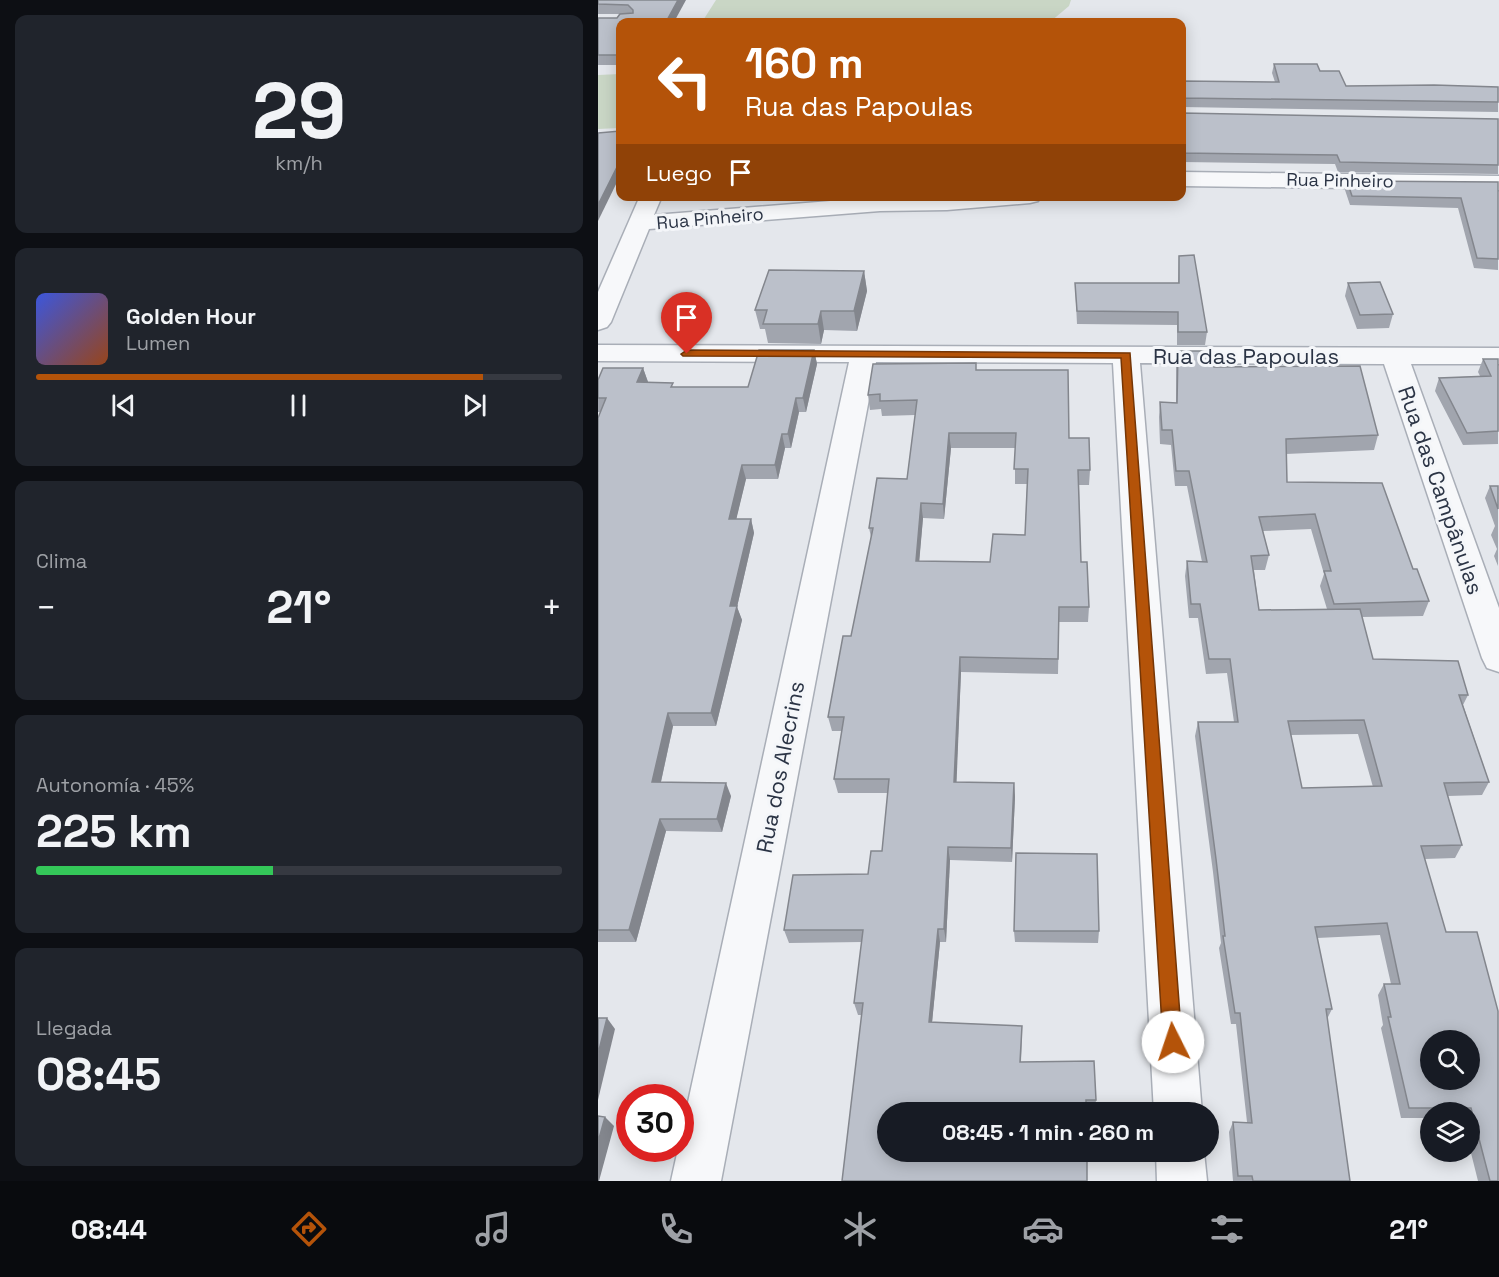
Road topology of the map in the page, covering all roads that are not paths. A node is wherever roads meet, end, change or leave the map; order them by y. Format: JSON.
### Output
{"nodes":[{"id":1,"x":1186,"y":179,"type":"edge"},
{"id":2,"x":1498,"y":183,"type":"edge"},
{"id":3,"x":649,"y":201,"type":"edge"},
{"id":4,"x":971,"y":201,"type":"edge"},
{"id":5,"x":640,"y":223,"type":"junction"},
{"id":6,"x":598,"y":322,"type":"edge"},
{"id":7,"x":598,"y":354,"type":"edge"},
{"id":8,"x":864,"y":354,"type":"junction"},
{"id":9,"x":1126,"y":355,"type":"junction"},
{"id":10,"x":1395,"y":356,"type":"junction"},
{"id":11,"x":1498,"y":356,"type":"edge"},
{"id":12,"x":1498,"y":658,"type":"edge"},
{"id":13,"x":1177,"y":1102,"type":"edge"},
{"id":14,"x":1181,"y":1162,"type":"edge"},
{"id":15,"x":696,"y":1181,"type":"edge"},
{"id":16,"x":1182,"y":1181,"type":"edge"}],
"edges":[{"from":1,"to":2,"type":"street","name":"Rua Pinheiro"},
{"from":3,"to":5,"type":"street"},
{"from":4,"to":5,"type":"street","name":"Rua Pinheiro"},
{"from":5,"to":6,"type":"street"},
{"from":7,"to":8,"type":"street","name":"Rua das Papoulas"},
{"from":8,"to":9,"type":"street","name":"Rua das Papoulas"},
{"from":8,"to":15,"type":"street","name":"Rua dos Alecrins"},
{"from":9,"to":10,"type":"street","name":"Rua das Papoulas"},
{"from":9,"to":13,"type":"street"},
{"from":10,"to":11,"type":"street","name":"Rua das Papoulas"},
{"from":10,"to":12,"type":"street","name":"Rua das Campânulas"},
{"from":14,"to":16,"type":"street"}]}
